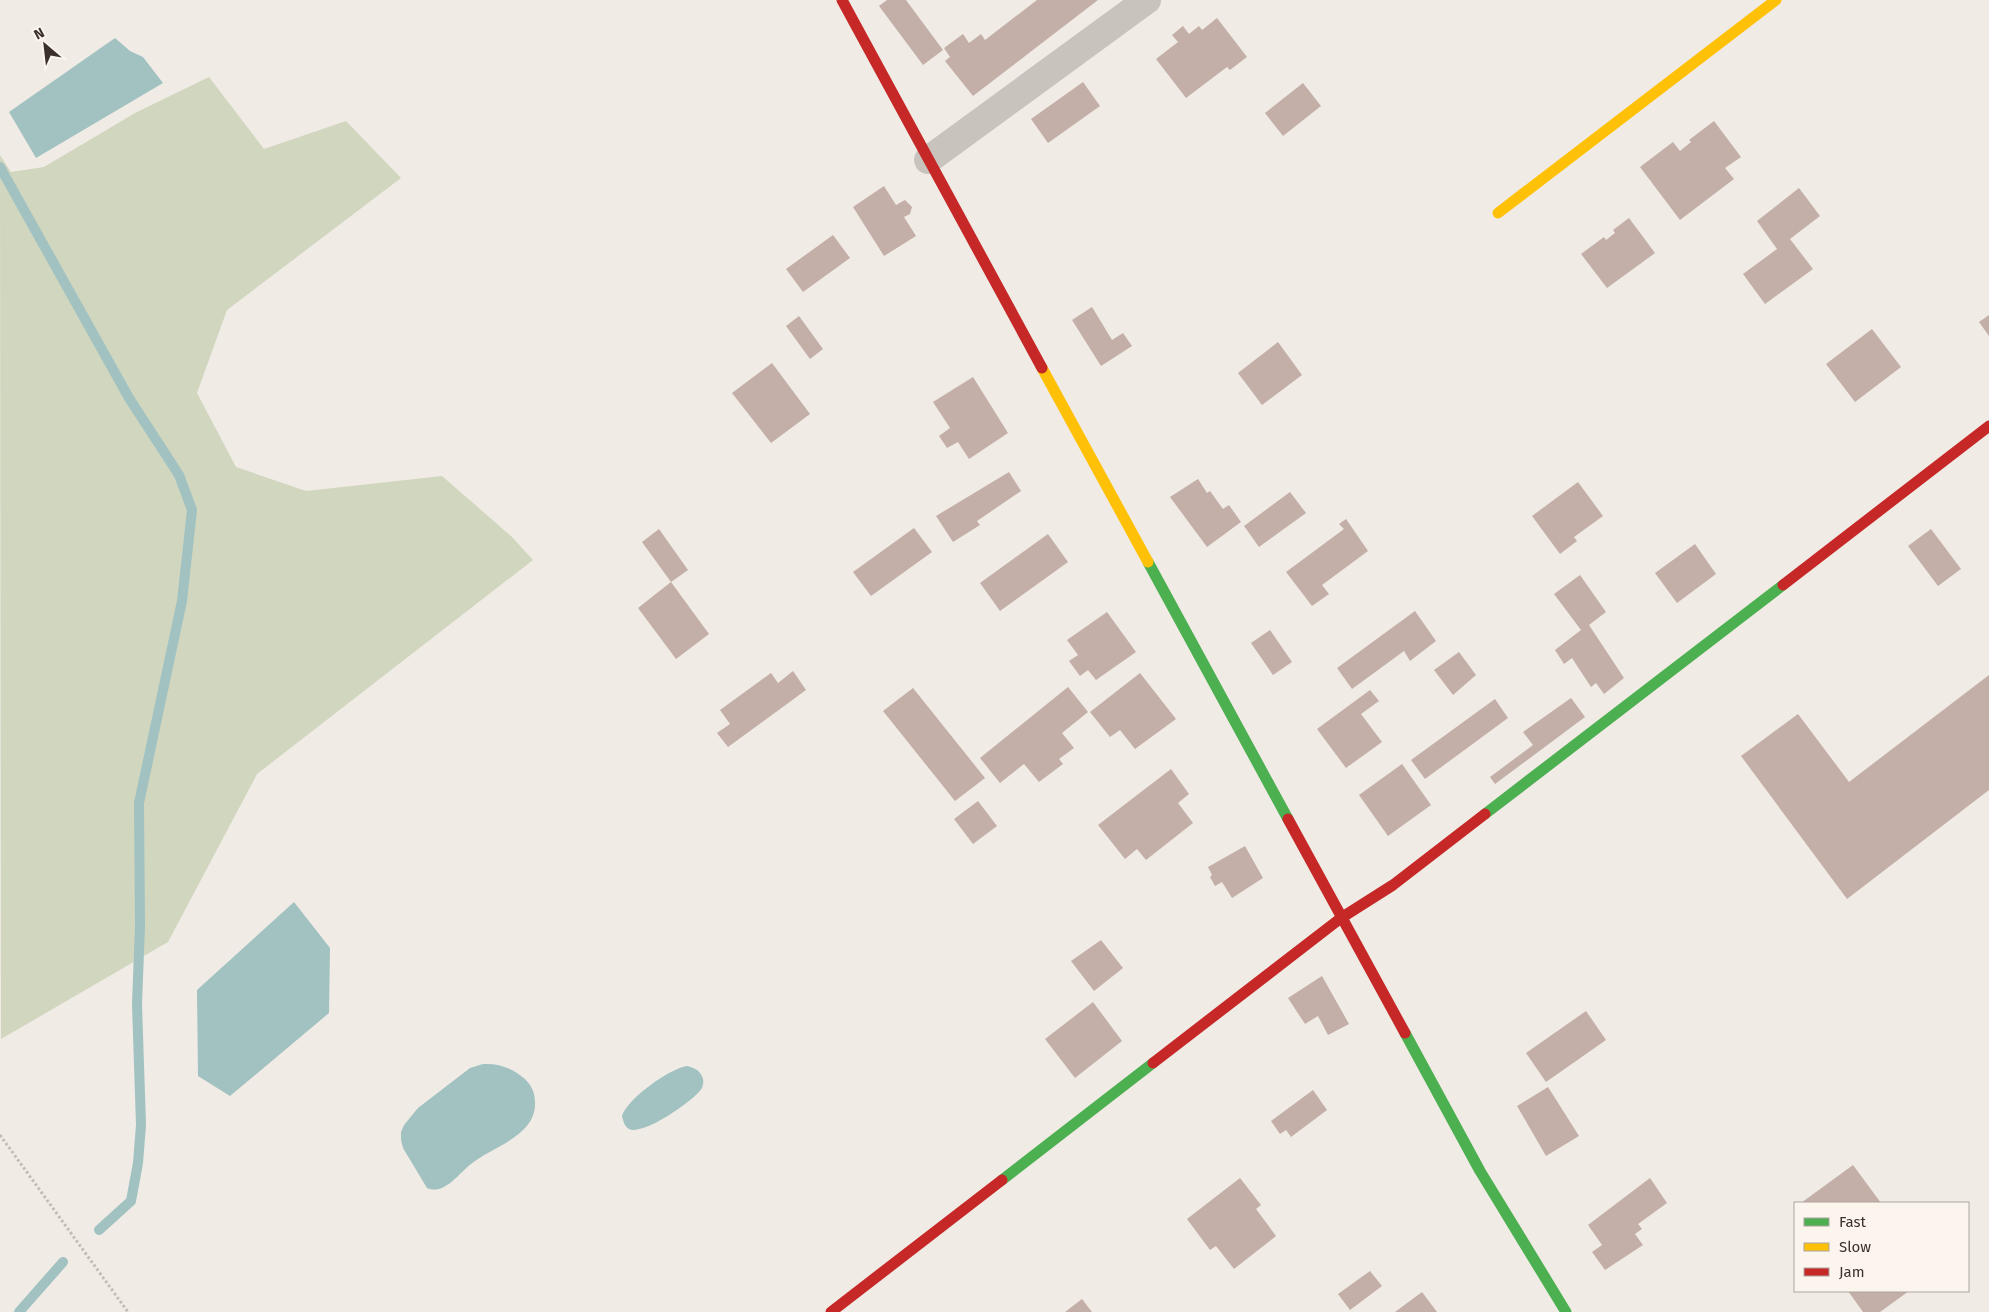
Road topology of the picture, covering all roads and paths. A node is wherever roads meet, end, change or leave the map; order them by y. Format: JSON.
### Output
{"nodes":[{"id":1,"x":842,"y":0,"type":"edge"},
{"id":2,"x":1147,"y":0,"type":"edge"},
{"id":3,"x":1776,"y":0,"type":"edge"},
{"id":4,"x":928,"y":160,"type":"junction"},
{"id":5,"x":1498,"y":213,"type":"dead end"},
{"id":6,"x":1989,"y":426,"type":"edge"},
{"id":7,"x":1341,"y":918,"type":"junction"},
{"id":8,"x":0,"y":1135,"type":"edge"},
{"id":9,"x":128,"y":1312,"type":"edge"},
{"id":10,"x":831,"y":1312,"type":"edge"},
{"id":11,"x":1566,"y":1312,"type":"edge"}],
"edges":[{"from":1,"to":4,"type":"street"},
{"from":2,"to":4,"type":"street"},
{"from":3,"to":5,"type":"street"},
{"from":4,"to":7,"type":"street"},
{"from":6,"to":7,"type":"street"},
{"from":7,"to":10,"type":"street"},
{"from":7,"to":11,"type":"street"},
{"from":8,"to":9,"type":"path"}]}
